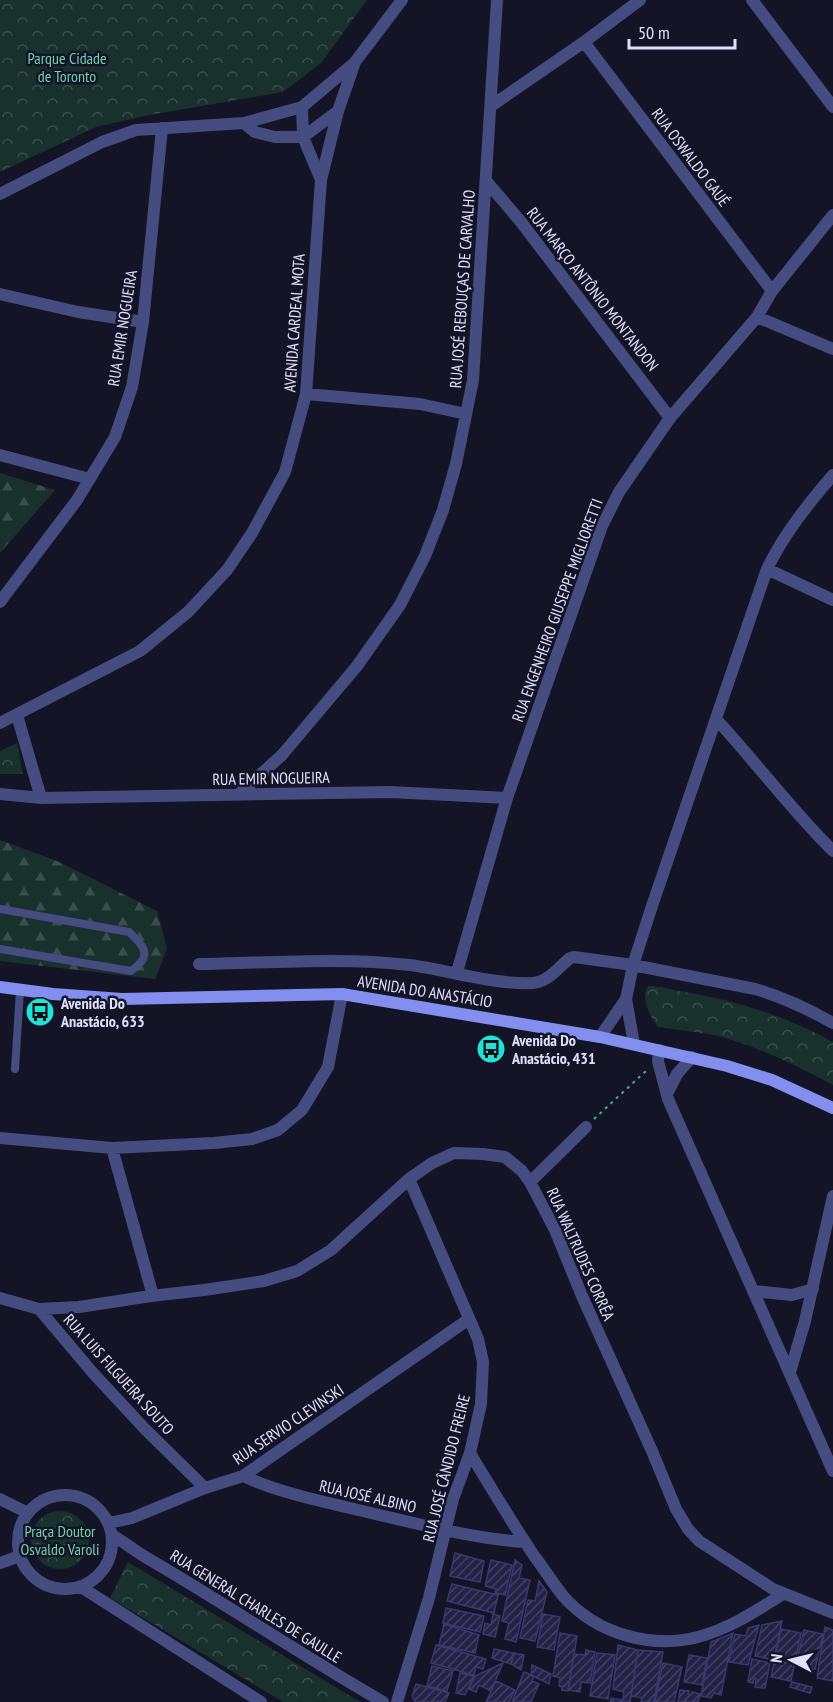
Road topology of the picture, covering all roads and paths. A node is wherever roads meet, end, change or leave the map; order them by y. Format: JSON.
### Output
{"nodes":[{"id":1,"x":402,"y":0,"type":"edge"},
{"id":2,"x":497,"y":0,"type":"edge"},
{"id":3,"x":640,"y":0,"type":"edge"},
{"id":4,"x":752,"y":0,"type":"edge"},
{"id":5,"x":584,"y":42,"type":"junction"},
{"id":6,"x":355,"y":62,"type":"junction"},
{"id":7,"x":491,"y":106,"type":"junction"},
{"id":8,"x":302,"y":107,"type":"junction"},
{"id":9,"x":833,"y":107,"type":"edge"},
{"id":10,"x":338,"y":111,"type":"junction"},
{"id":11,"x":244,"y":123,"type":"junction"},
{"id":12,"x":162,"y":128,"type":"junction"},
{"id":13,"x":303,"y":137,"type":"junction"},
{"id":14,"x":321,"y":180,"type":"junction"},
{"id":15,"x":487,"y":182,"type":"junction"},
{"id":16,"x":0,"y":194,"type":"edge"},
{"id":17,"x":833,"y":215,"type":"edge"},
{"id":18,"x":772,"y":291,"type":"junction"},
{"id":19,"x":0,"y":294,"type":"edge"},
{"id":20,"x":757,"y":317,"type":"junction"},
{"id":21,"x":143,"y":322,"type":"junction"},
{"id":22,"x":833,"y":350,"type":"edge"},
{"id":23,"x":306,"y":394,"type":"junction"},
{"id":24,"x":466,"y":414,"type":"junction"},
{"id":25,"x":670,"y":418,"type":"junction"},
{"id":26,"x":0,"y":455,"type":"edge"},
{"id":27,"x":833,"y":475,"type":"edge"},
{"id":28,"x":90,"y":479,"type":"junction"},
{"id":29,"x":767,"y":569,"type":"junction"},
{"id":30,"x":833,"y":600,"type":"edge"},
{"id":31,"x":0,"y":602,"type":"edge"},
{"id":32,"x":17,"y":715,"type":"junction"},
{"id":33,"x":716,"y":719,"type":"junction"},
{"id":34,"x":0,"y":723,"type":"edge"},
{"id":35,"x":0,"y":794,"type":"edge"},
{"id":36,"x":238,"y":795,"type":"junction"},
{"id":37,"x":41,"y":798,"type":"junction"},
{"id":38,"x":507,"y":798,"type":"junction"},
{"id":39,"x":833,"y":851,"type":"edge"},
{"id":40,"x":0,"y":909,"type":"edge"},
{"id":41,"x":0,"y":949,"type":"edge"},
{"id":42,"x":199,"y":964,"type":"dead end"},
{"id":43,"x":633,"y":965,"type":"junction"},
{"id":44,"x":457,"y":972,"type":"junction"},
{"id":45,"x":0,"y":987,"type":"edge"},
{"id":46,"x":20,"y":990,"type":"junction"},
{"id":47,"x":342,"y":994,"type":"junction"},
{"id":48,"x":626,"y":999,"type":"junction"},
{"id":49,"x":833,"y":1023,"type":"edge"},
{"id":50,"x":600,"y":1037,"type":"junction"},
{"id":51,"x":634,"y":1044,"type":"junction"},
{"id":52,"x":659,"y":1056,"type":"junction"},
{"id":53,"x":692,"y":1058,"type":"junction"},
{"id":54,"x":15,"y":1069,"type":"dead end"},
{"id":55,"x":667,"y":1094,"type":"junction"},
{"id":56,"x":833,"y":1108,"type":"edge"},
{"id":57,"x":586,"y":1127,"type":"joint"},
{"id":58,"x":0,"y":1138,"type":"edge"},
{"id":59,"x":112,"y":1148,"type":"junction"},
{"id":60,"x":409,"y":1179,"type":"junction"},
{"id":61,"x":530,"y":1182,"type":"junction"},
{"id":62,"x":833,"y":1196,"type":"edge"},
{"id":63,"x":813,"y":1288,"type":"junction"},
{"id":64,"x":754,"y":1291,"type":"junction"},
{"id":65,"x":153,"y":1296,"type":"junction"},
{"id":66,"x":0,"y":1298,"type":"edge"},
{"id":67,"x":39,"y":1308,"type":"junction"},
{"id":68,"x":469,"y":1319,"type":"junction"},
{"id":69,"x":790,"y":1372,"type":"junction"},
{"id":70,"x":470,"y":1453,"type":"junction"},
{"id":71,"x":833,"y":1471,"type":"edge"},
{"id":72,"x":243,"y":1476,"type":"junction"},
{"id":73,"x":205,"y":1488,"type":"junction"},
{"id":74,"x":0,"y":1499,"type":"edge"},
{"id":75,"x":28,"y":1513,"type":"junction"},
{"id":76,"x":111,"y":1529,"type":"junction"},
{"id":77,"x":447,"y":1530,"type":"junction"},
{"id":78,"x":525,"y":1542,"type":"junction"},
{"id":79,"x":20,"y":1556,"type":"junction"},
{"id":80,"x":0,"y":1563,"type":"edge"},
{"id":81,"x":81,"y":1587,"type":"junction"},
{"id":82,"x":783,"y":1594,"type":"junction"},
{"id":83,"x":829,"y":1610,"type":"edge"},
{"id":84,"x":261,"y":1702,"type":"edge"},
{"id":85,"x":383,"y":1702,"type":"edge"},
{"id":86,"x":397,"y":1702,"type":"edge"}],
"edges":[{"from":1,"to":6,"type":"street","name":"AVENIDA CARDEAL MOTA"},
{"from":2,"to":7,"type":"street","name":"RUA JOSÉ REBOUÇAS DE CARVALHO"},
{"from":3,"to":5,"type":"street"},
{"from":4,"to":9,"type":"street"},
{"from":5,"to":7,"type":"street"},
{"from":5,"to":18,"type":"street","name":"RUA OSWALDO GAUÉ"},
{"from":6,"to":8,"type":"street"},
{"from":6,"to":10,"type":"street","name":"AVENIDA CARDEAL MOTA"},
{"from":7,"to":15,"type":"street","name":"RUA JOSÉ REBOUÇAS DE CARVALHO"},
{"from":8,"to":11,"type":"street"},
{"from":8,"to":13,"type":"street","name":"AVENIDA CARDEAL MOTA"},
{"from":10,"to":13,"type":"street"},
{"from":10,"to":14,"type":"street","name":"AVENIDA CARDEAL MOTA"},
{"from":11,"to":12,"type":"street"},
{"from":11,"to":13,"type":"street"},
{"from":12,"to":16,"type":"street"},
{"from":12,"to":21,"type":"street","name":"RUA EMIR NOGUEIRA"},
{"from":13,"to":14,"type":"street","name":"AVENIDA CARDEAL MOTA"},
{"from":14,"to":23,"type":"street","name":"AVENIDA CARDEAL MOTA"},
{"from":15,"to":24,"type":"street","name":"RUA JOSÉ REBOUÇAS DE CARVALHO"},
{"from":15,"to":25,"type":"street","name":"RUA MARÇO ANTÔNIO MONTANDON"},
{"from":17,"to":18,"type":"street","name":"RUA ENGENHEIRO GIUSEPPE MIGLIORETTI"},
{"from":18,"to":20,"type":"street","name":"RUA ENGENHEIRO GIUSEPPE MIGLIORETTI"},
{"from":19,"to":21,"type":"street"},
{"from":20,"to":22,"type":"street"},
{"from":20,"to":25,"type":"street","name":"RUA ENGENHEIRO GIUSEPPE MIGLIORETTI"},
{"from":21,"to":28,"type":"street","name":"RUA EMIR NOGUEIRA"},
{"from":23,"to":24,"type":"street"},
{"from":23,"to":32,"type":"street","name":"AVENIDA CARDEAL MOTA"},
{"from":24,"to":36,"type":"street","name":"RUA JOSÉ REBOUÇAS DE CARVALHO"},
{"from":25,"to":38,"type":"street","name":"RUA ENGENHEIRO GIUSEPPE MIGLIORETTI"},
{"from":26,"to":28,"type":"street"},
{"from":27,"to":29,"type":"street"},
{"from":28,"to":31,"type":"street","name":"RUA EMIR NOGUEIRA"},
{"from":29,"to":30,"type":"street"},
{"from":29,"to":33,"type":"street"},
{"from":32,"to":34,"type":"street","name":"AVENIDA CARDEAL MOTA"},
{"from":32,"to":37,"type":"street"},
{"from":33,"to":39,"type":"street"},
{"from":33,"to":43,"type":"street"},
{"from":35,"to":37,"type":"street","name":"RUA EMIR NOGUEIRA"},
{"from":36,"to":37,"type":"street","name":"RUA EMIR NOGUEIRA"},
{"from":36,"to":38,"type":"street","name":"RUA EMIR NOGUEIRA"},
{"from":38,"to":44,"type":"street","name":"RUA ENGENHEIRO GIUSEPPE MIGLIORETTI"},
{"from":40,"to":41,"type":"lane"},
{"from":42,"to":44,"type":"street","name":"AVENIDA DO ANASTÁCIO"},
{"from":43,"to":44,"type":"street","name":"AVENIDA DO ANASTÁCIO"},
{"from":43,"to":48,"type":"street"},
{"from":43,"to":49,"type":"street","name":"AVENIDA DO ANASTÁCIO"},
{"from":45,"to":46,"type":"main road","name":"AVENIDA DO ANASTÁCIO"},
{"from":46,"to":47,"type":"main road","name":"AVENIDA DO ANASTÁCIO"},
{"from":46,"to":54,"type":"lane"},
{"from":47,"to":50,"type":"main road","name":"AVENIDA DO ANASTÁCIO"},
{"from":47,"to":59,"type":"street"},
{"from":48,"to":50,"type":"street"},
{"from":48,"to":51,"type":"street"},
{"from":50,"to":51,"type":"main road","name":"AVENIDA DO ANASTÁCIO"},
{"from":51,"to":52,"type":"main road","name":"AVENIDA DO ANASTÁCIO"},
{"from":52,"to":53,"type":"main road","name":"AVENIDA DO ANASTÁCIO"},
{"from":52,"to":55,"type":"street"},
{"from":52,"to":57,"type":"path"},
{"from":53,"to":55,"type":"street"},
{"from":53,"to":56,"type":"main road","name":"AVENIDA DO ANASTÁCIO"},
{"from":55,"to":64,"type":"street"},
{"from":57,"to":61,"type":"street"},
{"from":58,"to":59,"type":"street"},
{"from":59,"to":65,"type":"street"},
{"from":60,"to":61,"type":"street","name":"RUA WALTRUDES CORRÊA"},
{"from":60,"to":65,"type":"street","name":"RUA WALTRUDES CORRÊA"},
{"from":60,"to":68,"type":"street","name":"RUA JOSÉ CÂNDIDO FREIRE"},
{"from":61,"to":82,"type":"street","name":"RUA WALTRUDES CORRÊA"},
{"from":62,"to":63,"type":"street"},
{"from":63,"to":64,"type":"street"},
{"from":63,"to":69,"type":"street"},
{"from":64,"to":69,"type":"street"},
{"from":65,"to":67,"type":"street","name":"RUA WALTRUDES CORRÊA"},
{"from":66,"to":67,"type":"street"},
{"from":67,"to":73,"type":"street","name":"RUA LUIS FILGUEIRA SOUTO"},
{"from":68,"to":70,"type":"street","name":"RUA JOSÉ CÂNDIDO FREIRE"},
{"from":68,"to":72,"type":"street","name":"RUA SERVIO CLEVINSKI"},
{"from":69,"to":71,"type":"street"},
{"from":70,"to":77,"type":"street","name":"RUA JOSÉ CÂNDIDO FREIRE"},
{"from":70,"to":78,"type":"street"},
{"from":72,"to":73,"type":"street","name":"RUA SERVIO CLEVINSKI"},
{"from":72,"to":77,"type":"street","name":"RUA JOSÉ ALBINO"},
{"from":73,"to":76,"type":"street","name":"RUA SERVIO CLEVINSKI"},
{"from":74,"to":75,"type":"street"},
{"from":75,"to":76,"type":"street"},
{"from":75,"to":79,"type":"street"},
{"from":76,"to":81,"type":"street"},
{"from":76,"to":85,"type":"street","name":"RUA GENERAL CHARLES DE GAULLE"},
{"from":77,"to":78,"type":"street","name":"RUA JOSÉ ALBINO"},
{"from":77,"to":86,"type":"street","name":"RUA JOSÉ CÂNDIDO FREIRE"},
{"from":78,"to":82,"type":"street"},
{"from":79,"to":80,"type":"street"},
{"from":79,"to":81,"type":"street"},
{"from":81,"to":84,"type":"street"},
{"from":82,"to":83,"type":"street","name":"RUA WALTRUDES CORRÊA"}]}
